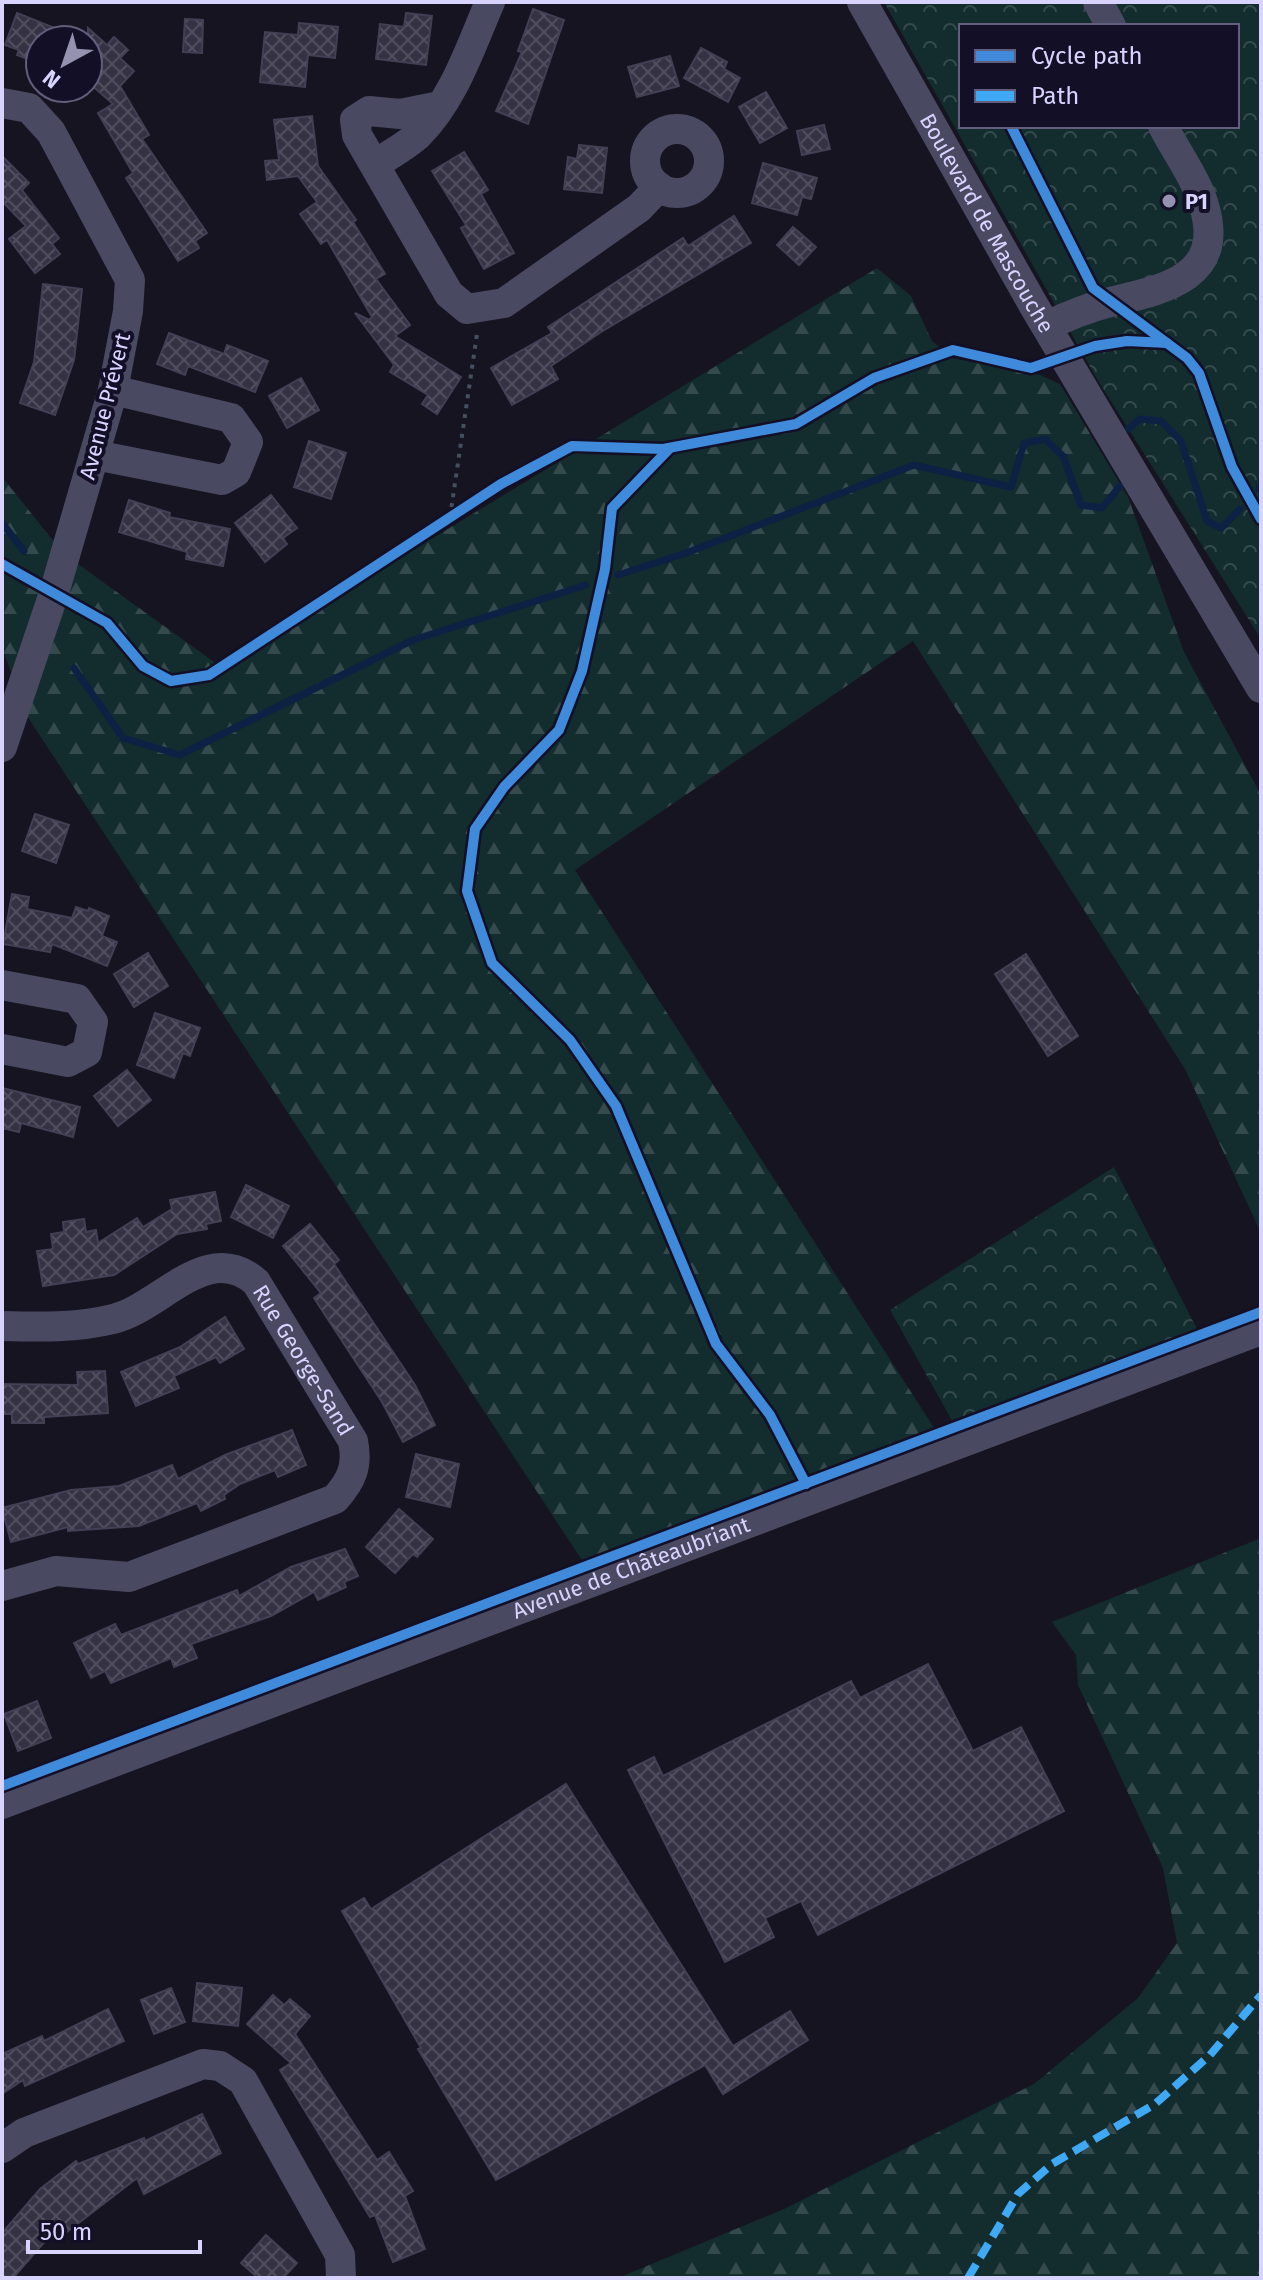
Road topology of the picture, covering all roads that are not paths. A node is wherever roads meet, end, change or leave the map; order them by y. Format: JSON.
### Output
{"nodes":[{"id":1,"x":490,"y":2,"type":"edge"},
{"id":2,"x":862,"y":2,"type":"edge"},
{"id":3,"x":1098,"y":2,"type":"edge"},
{"id":4,"x":1110,"y":24,"type":"edge"},
{"id":5,"x":2,"y":103,"type":"edge"},
{"id":6,"x":440,"y":106,"type":"junction"},
{"id":7,"x":1164,"y":128,"type":"edge"},
{"id":8,"x":376,"y":164,"type":"junction"},
{"id":9,"x":659,"y":187,"type":"dead end"},
{"id":10,"x":1047,"y":326,"type":"junction"},
{"id":11,"x":113,"y":390,"type":"junction"},
{"id":12,"x":95,"y":455,"type":"junction"},
{"id":13,"x":1261,"y":688,"type":"edge"},
{"id":14,"x":2,"y":747,"type":"edge"},
{"id":15,"x":2,"y":985,"type":"edge"},
{"id":16,"x":2,"y":1049,"type":"edge"},
{"id":17,"x":2,"y":1326,"type":"edge"},
{"id":18,"x":1261,"y":1330,"type":"edge"},
{"id":19,"x":2,"y":1586,"type":"edge"},
{"id":20,"x":2,"y":1804,"type":"edge"},
{"id":21,"x":2,"y":2148,"type":"edge"},
{"id":22,"x":341,"y":2278,"type":"edge"}],
"edges":[{"from":1,"to":6,"type":"street"},
{"from":2,"to":10,"type":"street","name":"Boulevard de Mascouche"},
{"from":3,"to":4,"type":"street"},
{"from":5,"to":11,"type":"street","name":"Avenue Prévert"},
{"from":6,"to":8,"type":"street"},
{"from":6,"to":8,"type":"street"},
{"from":7,"to":10,"type":"street"},
{"from":8,"to":9,"type":"street"},
{"from":10,"to":13,"type":"street","name":"Boulevard de Mascouche"},
{"from":11,"to":12,"type":"street","name":"Avenue Prévert"},
{"from":11,"to":12,"type":"street"},
{"from":12,"to":14,"type":"street","name":"Avenue Prévert"},
{"from":15,"to":16,"type":"street"},
{"from":17,"to":19,"type":"street","name":"Rue George-Sand"},
{"from":18,"to":20,"type":"street","name":"Avenue de Châteaubriant"},
{"from":21,"to":22,"type":"street"}]}
